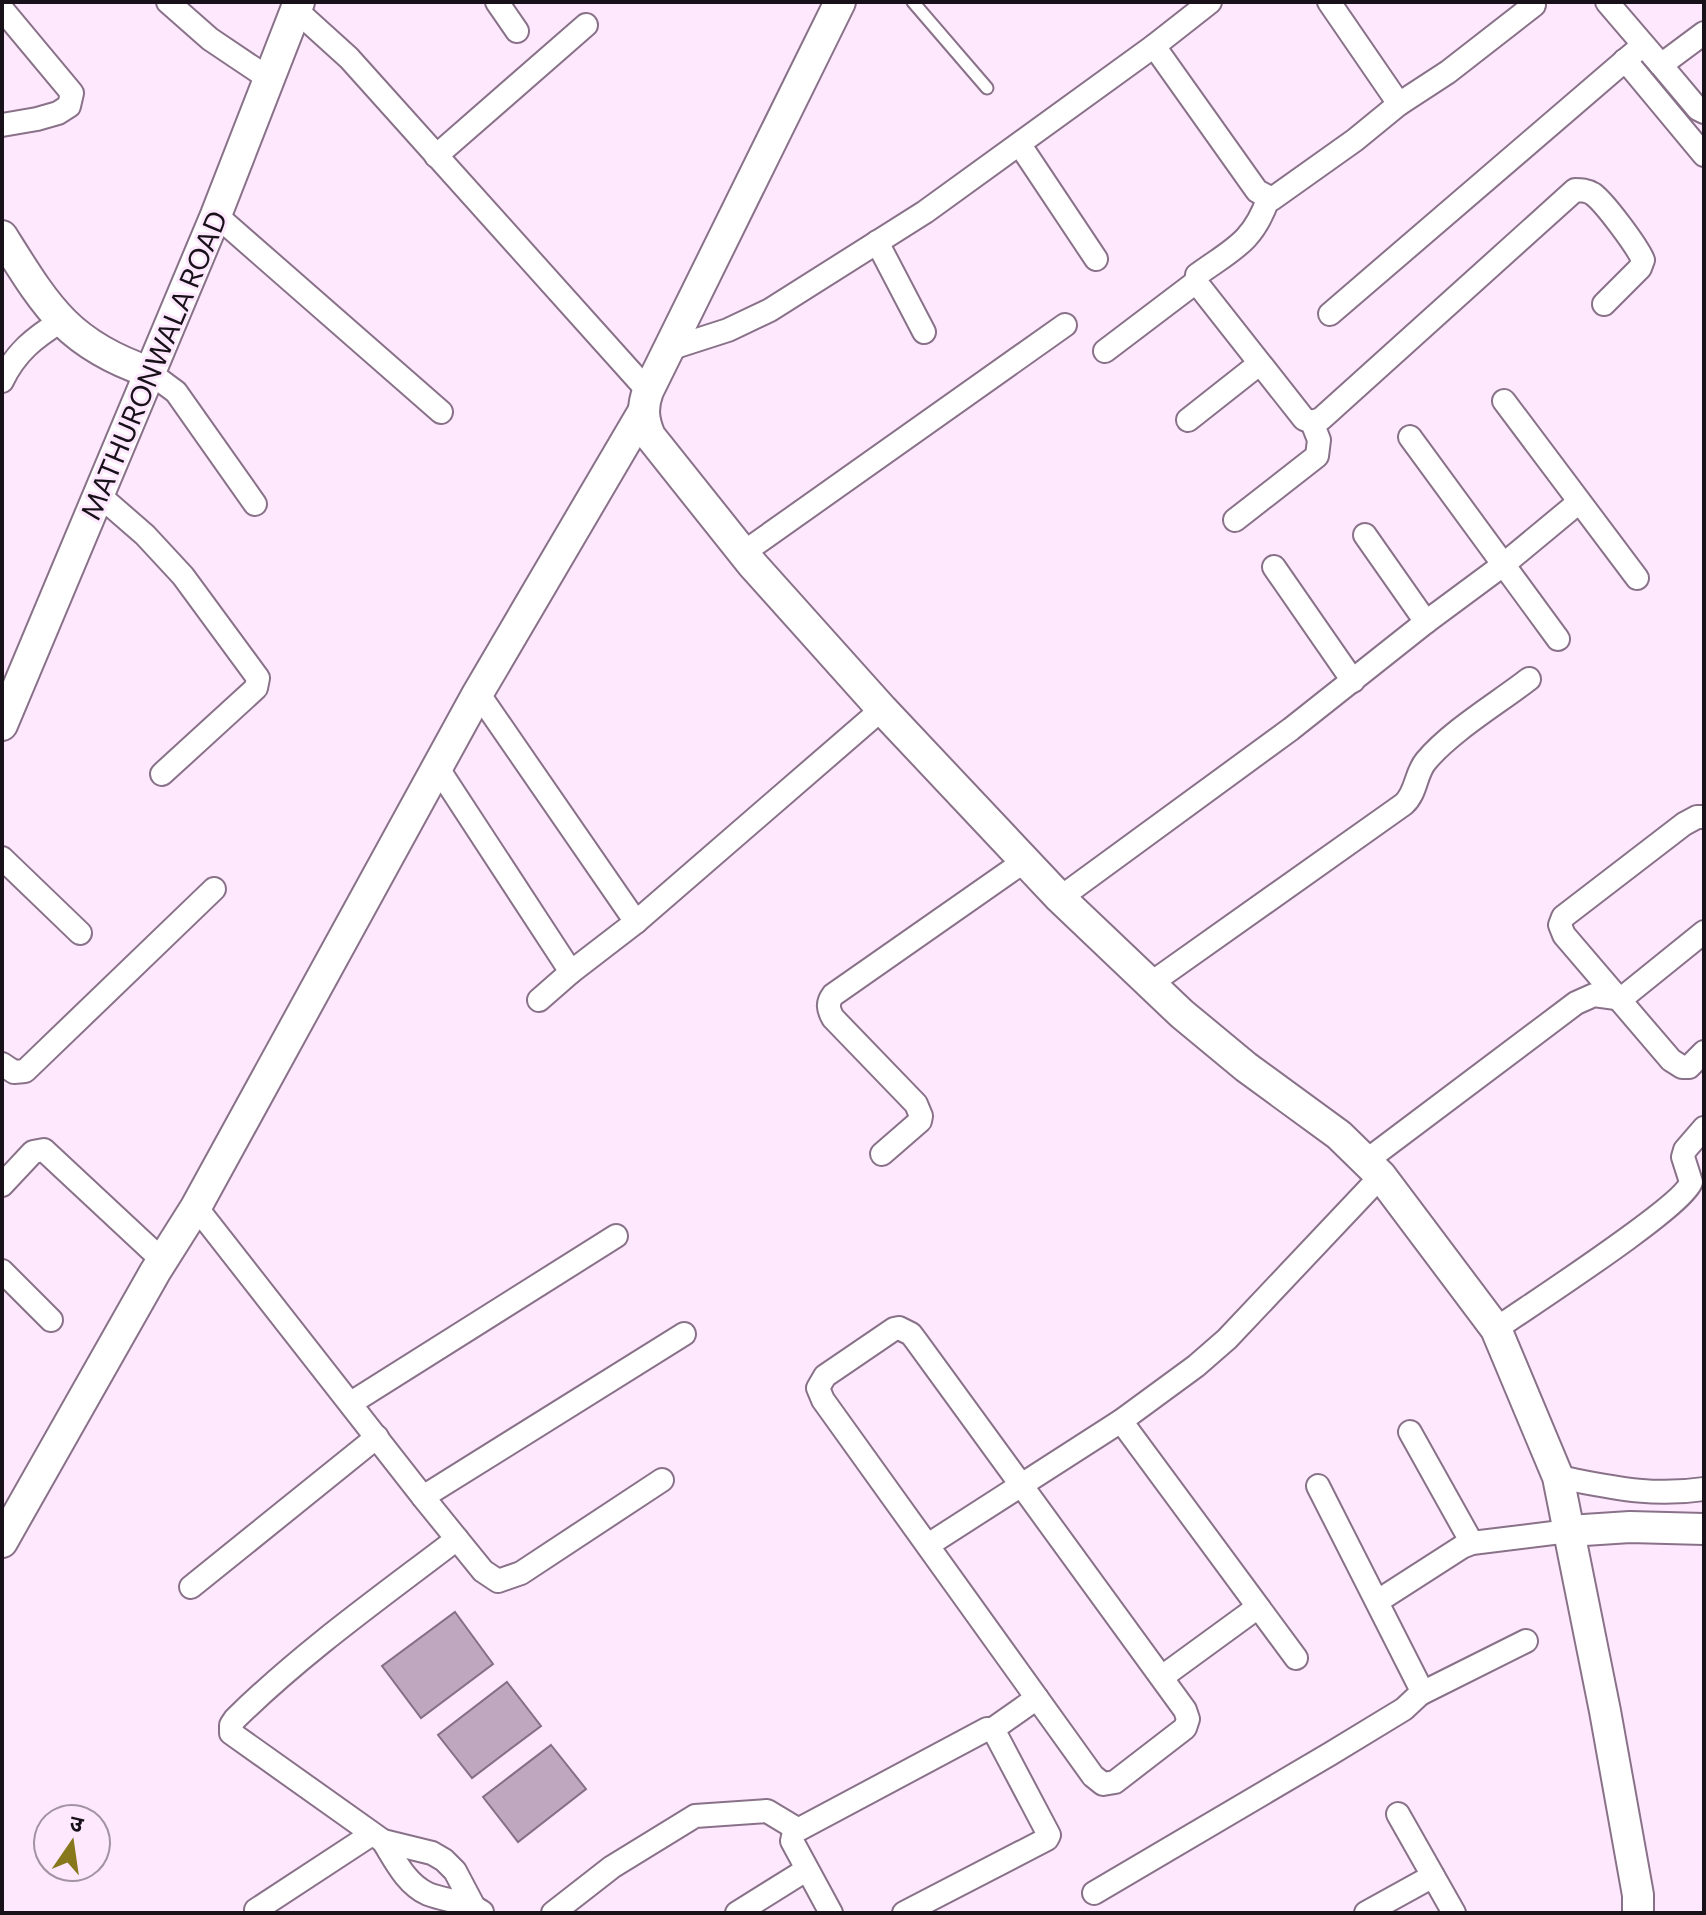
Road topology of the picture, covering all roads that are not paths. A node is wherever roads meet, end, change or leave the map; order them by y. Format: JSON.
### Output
{"nodes":[{"id":1,"x":168,"y":2,"type":"edge"},
{"id":2,"x":497,"y":2,"type":"edge"},
{"id":3,"x":840,"y":2,"type":"edge"},
{"id":4,"x":913,"y":2,"type":"edge"},
{"id":5,"x":1210,"y":2,"type":"edge"},
{"id":6,"x":1329,"y":2,"type":"edge"},
{"id":7,"x":1607,"y":2,"type":"edge"},
{"id":8,"x":1535,"y":3,"type":"edge"},
{"id":9,"x":298,"y":6,"type":"edge"},
{"id":10,"x":2,"y":9,"type":"edge"},
{"id":11,"x":586,"y":25,"type":"dead end"},
{"id":12,"x":517,"y":31,"type":"dead end"},
{"id":13,"x":1704,"y":33,"type":"edge"},
{"id":14,"x":1643,"y":45,"type":"junction"},
{"id":15,"x":1154,"y":46,"type":"junction"},
{"id":16,"x":1625,"y":60,"type":"junction"},
{"id":17,"x":1661,"y":65,"type":"junction"},
{"id":18,"x":268,"y":78,"type":"junction"},
{"id":19,"x":987,"y":88,"type":"dead end"},
{"id":20,"x":1399,"y":104,"type":"junction"},
{"id":21,"x":1704,"y":112,"type":"edge"},
{"id":22,"x":2,"y":125,"type":"edge"},
{"id":23,"x":1020,"y":145,"type":"junction"},
{"id":24,"x":1704,"y":155,"type":"edge"},
{"id":25,"x":436,"y":156,"type":"junction"},
{"id":26,"x":1268,"y":199,"type":"junction"},
{"id":27,"x":216,"y":215,"type":"junction"},
{"id":28,"x":2,"y":236,"type":"edge"},
{"id":29,"x":877,"y":242,"type":"junction"},
{"id":30,"x":1096,"y":259,"type":"dead end"},
{"id":31,"x":10,"y":266,"type":"edge"},
{"id":32,"x":1196,"y":282,"type":"junction"},
{"id":33,"x":1604,"y":304,"type":"dead end"},
{"id":34,"x":1330,"y":314,"type":"dead end"},
{"id":35,"x":61,"y":321,"type":"junction"},
{"id":36,"x":1065,"y":325,"type":"dead end"},
{"id":37,"x":924,"y":332,"type":"dead end"},
{"id":38,"x":669,"y":349,"type":"junction"},
{"id":39,"x":1105,"y":351,"type":"dead end"},
{"id":40,"x":1259,"y":364,"type":"junction"},
{"id":41,"x":149,"y":372,"type":"junction"},
{"id":42,"x":2,"y":381,"type":"edge"},
{"id":43,"x":1504,"y":401,"type":"dead end"},
{"id":44,"x":646,"y":402,"type":"junction"},
{"id":45,"x":441,"y":412,"type":"dead end"},
{"id":46,"x":1188,"y":420,"type":"dead end"},
{"id":47,"x":1312,"y":422,"type":"junction"},
{"id":48,"x":1410,"y":437,"type":"dead end"},
{"id":49,"x":99,"y":495,"type":"junction"},
{"id":50,"x":1579,"y":502,"type":"junction"},
{"id":51,"x":255,"y":504,"type":"dead end"},
{"id":52,"x":1235,"y":520,"type":"dead end"},
{"id":53,"x":1365,"y":535,"type":"dead end"},
{"id":54,"x":743,"y":553,"type":"junction"},
{"id":55,"x":1503,"y":565,"type":"junction"},
{"id":56,"x":1274,"y":567,"type":"dead end"},
{"id":57,"x":1637,"y":578,"type":"dead end"},
{"id":58,"x":1426,"y":622,"type":"junction"},
{"id":59,"x":1558,"y":639,"type":"dead end"},
{"id":60,"x":1529,"y":679,"type":"dead end"},
{"id":61,"x":1353,"y":681,"type":"junction"},
{"id":62,"x":478,"y":693,"type":"junction"},
{"id":63,"x":882,"y":709,"type":"junction"},
{"id":64,"x":2,"y":725,"type":"edge"},
{"id":65,"x":437,"y":767,"type":"junction"},
{"id":66,"x":162,"y":774,"type":"dead end"},
{"id":67,"x":1704,"y":817,"type":"edge"},
{"id":68,"x":2,"y":858,"type":"edge"},
{"id":69,"x":1026,"y":860,"type":"junction"},
{"id":70,"x":214,"y":889,"type":"dead end"},
{"id":71,"x":1060,"y":898,"type":"junction"},
{"id":72,"x":636,"y":922,"type":"junction"},
{"id":73,"x":1704,"y":932,"type":"edge"},
{"id":74,"x":80,"y":933,"type":"dead end"},
{"id":75,"x":571,"y":972,"type":"junction"},
{"id":76,"x":1150,"y":984,"type":"junction"},
{"id":77,"x":1616,"y":998,"type":"junction"},
{"id":78,"x":539,"y":1000,"type":"dead end"},
{"id":79,"x":1704,"y":1052,"type":"edge"},
{"id":80,"x":2,"y":1064,"type":"edge"},
{"id":81,"x":1704,"y":1128,"type":"edge"},
{"id":82,"x":882,"y":1154,"type":"dead end"},
{"id":83,"x":1374,"y":1168,"type":"junction"},
{"id":84,"x":2,"y":1185,"type":"edge"},
{"id":85,"x":196,"y":1207,"type":"junction"},
{"id":86,"x":616,"y":1236,"type":"dead end"},
{"id":87,"x":162,"y":1260,"type":"junction"},
{"id":88,"x":2,"y":1271,"type":"edge"},
{"id":89,"x":51,"y":1320,"type":"dead end"},
{"id":90,"x":1496,"y":1329,"type":"junction"},
{"id":91,"x":684,"y":1334,"type":"dead end"},
{"id":92,"x":351,"y":1403,"type":"junction"},
{"id":93,"x":1121,"y":1421,"type":"junction"},
{"id":94,"x":1410,"y":1432,"type":"dead end"},
{"id":95,"x":377,"y":1437,"type":"junction"},
{"id":96,"x":1558,"y":1477,"type":"junction"},
{"id":97,"x":662,"y":1480,"type":"dead end"},
{"id":98,"x":1021,"y":1484,"type":"junction"},
{"id":99,"x":1318,"y":1486,"type":"dead end"},
{"id":100,"x":1704,"y":1489,"type":"edge"},
{"id":101,"x":423,"y":1497,"type":"junction"},
{"id":102,"x":1704,"y":1529,"type":"edge"},
{"id":103,"x":1569,"y":1531,"type":"junction"},
{"id":104,"x":457,"y":1539,"type":"junction"},
{"id":105,"x":2,"y":1542,"type":"edge"},
{"id":106,"x":1472,"y":1543,"type":"junction"},
{"id":107,"x":928,"y":1545,"type":"junction"},
{"id":108,"x":191,"y":1587,"type":"dead end"},
{"id":109,"x":1378,"y":1601,"type":"junction"},
{"id":110,"x":1258,"y":1607,"type":"junction"},
{"id":111,"x":1526,"y":1641,"type":"dead end"},
{"id":112,"x":1296,"y":1658,"type":"dead end"},
{"id":113,"x":1162,"y":1677,"type":"junction"},
{"id":114,"x":1420,"y":1694,"type":"junction"},
{"id":115,"x":1037,"y":1698,"type":"junction"},
{"id":116,"x":993,"y":1729,"type":"junction"},
{"id":117,"x":1398,"y":1814,"type":"dead end"},
{"id":118,"x":797,"y":1829,"type":"junction"},
{"id":119,"x":377,"y":1838,"type":"junction"},
{"id":120,"x":806,"y":1870,"type":"junction"},
{"id":121,"x":1433,"y":1876,"type":"junction"},
{"id":122,"x":1094,"y":1893,"type":"dead end"},
{"id":123,"x":468,"y":1909,"type":"edge"},
{"id":124,"x":256,"y":1910,"type":"dead end"},
{"id":125,"x":553,"y":1913,"type":"edge"},
{"id":126,"x":737,"y":1913,"type":"edge"},
{"id":127,"x":831,"y":1913,"type":"edge"},
{"id":128,"x":904,"y":1913,"type":"edge"},
{"id":129,"x":1366,"y":1913,"type":"edge"},
{"id":130,"x":1454,"y":1913,"type":"edge"},
{"id":131,"x":1638,"y":1913,"type":"edge"}],
"edges":[{"from":1,"to":18,"type":"street"},
{"from":2,"to":12,"type":"street"},
{"from":3,"to":38,"type":"main road"},
{"from":4,"to":19,"type":"lane"},
{"from":5,"to":15,"type":"street"},
{"from":6,"to":20,"type":"street"},
{"from":7,"to":14,"type":"street"},
{"from":8,"to":20,"type":"street"},
{"from":9,"to":18,"type":"main road","name":"MATHURONWALA ROAD"},
{"from":9,"to":25,"type":"street"},
{"from":10,"to":22,"type":"street"},
{"from":11,"to":25,"type":"street"},
{"from":13,"to":17,"type":"street"},
{"from":14,"to":16,"type":"street"},
{"from":14,"to":17,"type":"street"},
{"from":15,"to":23,"type":"street"},
{"from":15,"to":26,"type":"street"},
{"from":16,"to":24,"type":"street"},
{"from":16,"to":34,"type":"street"},
{"from":17,"to":21,"type":"street"},
{"from":18,"to":27,"type":"main road","name":"MATHURONWALA ROAD"},
{"from":20,"to":26,"type":"street"},
{"from":23,"to":29,"type":"street"},
{"from":23,"to":30,"type":"street"},
{"from":25,"to":44,"type":"street"},
{"from":26,"to":32,"type":"street"},
{"from":27,"to":41,"type":"main road","name":"MATHURONWALA ROAD"},
{"from":27,"to":45,"type":"street"},
{"from":28,"to":31,"type":"main road"},
{"from":29,"to":37,"type":"street"},
{"from":29,"to":38,"type":"street"},
{"from":31,"to":35,"type":"main road"},
{"from":32,"to":39,"type":"street"},
{"from":32,"to":40,"type":"street"},
{"from":33,"to":47,"type":"street"},
{"from":35,"to":41,"type":"main road"},
{"from":35,"to":42,"type":"street"},
{"from":36,"to":54,"type":"street"},
{"from":38,"to":44,"type":"main road"},
{"from":40,"to":46,"type":"street"},
{"from":40,"to":47,"type":"street"},
{"from":41,"to":49,"type":"main road","name":"MATHURONWALA ROAD"},
{"from":41,"to":51,"type":"street"},
{"from":43,"to":50,"type":"street"},
{"from":44,"to":54,"type":"main road"},
{"from":44,"to":62,"type":"main road"},
{"from":47,"to":52,"type":"street"},
{"from":48,"to":55,"type":"street"},
{"from":49,"to":64,"type":"main road","name":"MATHURONWALA ROAD"},
{"from":49,"to":66,"type":"street"},
{"from":50,"to":55,"type":"street"},
{"from":50,"to":57,"type":"street"},
{"from":53,"to":58,"type":"street"},
{"from":54,"to":63,"type":"main road"},
{"from":55,"to":58,"type":"street"},
{"from":55,"to":59,"type":"street"},
{"from":56,"to":61,"type":"street"},
{"from":58,"to":61,"type":"street"},
{"from":60,"to":76,"type":"street"},
{"from":61,"to":71,"type":"street"},
{"from":62,"to":65,"type":"main road"},
{"from":62,"to":72,"type":"street"},
{"from":63,"to":69,"type":"main road"},
{"from":63,"to":72,"type":"street"},
{"from":65,"to":75,"type":"street"},
{"from":65,"to":85,"type":"main road"},
{"from":67,"to":77,"type":"street"},
{"from":68,"to":74,"type":"street"},
{"from":69,"to":71,"type":"main road"},
{"from":69,"to":82,"type":"street"},
{"from":70,"to":80,"type":"street"},
{"from":71,"to":76,"type":"main road"},
{"from":72,"to":75,"type":"street"},
{"from":73,"to":77,"type":"street"},
{"from":75,"to":78,"type":"street"},
{"from":76,"to":83,"type":"main road"},
{"from":77,"to":79,"type":"street"},
{"from":77,"to":83,"type":"street"},
{"from":81,"to":90,"type":"street"},
{"from":83,"to":90,"type":"main road"},
{"from":83,"to":93,"type":"street"},
{"from":84,"to":87,"type":"street"},
{"from":85,"to":87,"type":"main road"},
{"from":85,"to":92,"type":"street"},
{"from":86,"to":92,"type":"street"},
{"from":87,"to":105,"type":"main road"},
{"from":88,"to":89,"type":"street"},
{"from":90,"to":96,"type":"main road"},
{"from":91,"to":101,"type":"street"},
{"from":92,"to":95,"type":"street"},
{"from":93,"to":98,"type":"street"},
{"from":93,"to":110,"type":"street"},
{"from":94,"to":106,"type":"street"},
{"from":95,"to":101,"type":"street"},
{"from":95,"to":108,"type":"street"},
{"from":96,"to":100,"type":"street"},
{"from":96,"to":103,"type":"main road"},
{"from":97,"to":104,"type":"street"},
{"from":98,"to":107,"type":"street"},
{"from":98,"to":107,"type":"street"},
{"from":98,"to":113,"type":"street"},
{"from":99,"to":109,"type":"street"},
{"from":101,"to":104,"type":"street"},
{"from":102,"to":103,"type":"main road"},
{"from":103,"to":106,"type":"street"},
{"from":103,"to":131,"type":"main road"},
{"from":104,"to":119,"type":"street"},
{"from":106,"to":109,"type":"street"},
{"from":107,"to":115,"type":"street"},
{"from":109,"to":114,"type":"street"},
{"from":110,"to":112,"type":"street"},
{"from":110,"to":113,"type":"street"},
{"from":111,"to":114,"type":"street"},
{"from":113,"to":115,"type":"street"},
{"from":114,"to":122,"type":"street"},
{"from":115,"to":116,"type":"street"},
{"from":116,"to":118,"type":"street"},
{"from":116,"to":128,"type":"street"},
{"from":117,"to":121,"type":"street"},
{"from":118,"to":120,"type":"street"},
{"from":118,"to":125,"type":"street"},
{"from":119,"to":123,"type":"street"},
{"from":119,"to":123,"type":"street"},
{"from":119,"to":124,"type":"street"},
{"from":120,"to":126,"type":"street"},
{"from":120,"to":127,"type":"street"},
{"from":121,"to":129,"type":"street"},
{"from":121,"to":130,"type":"street"}]}
